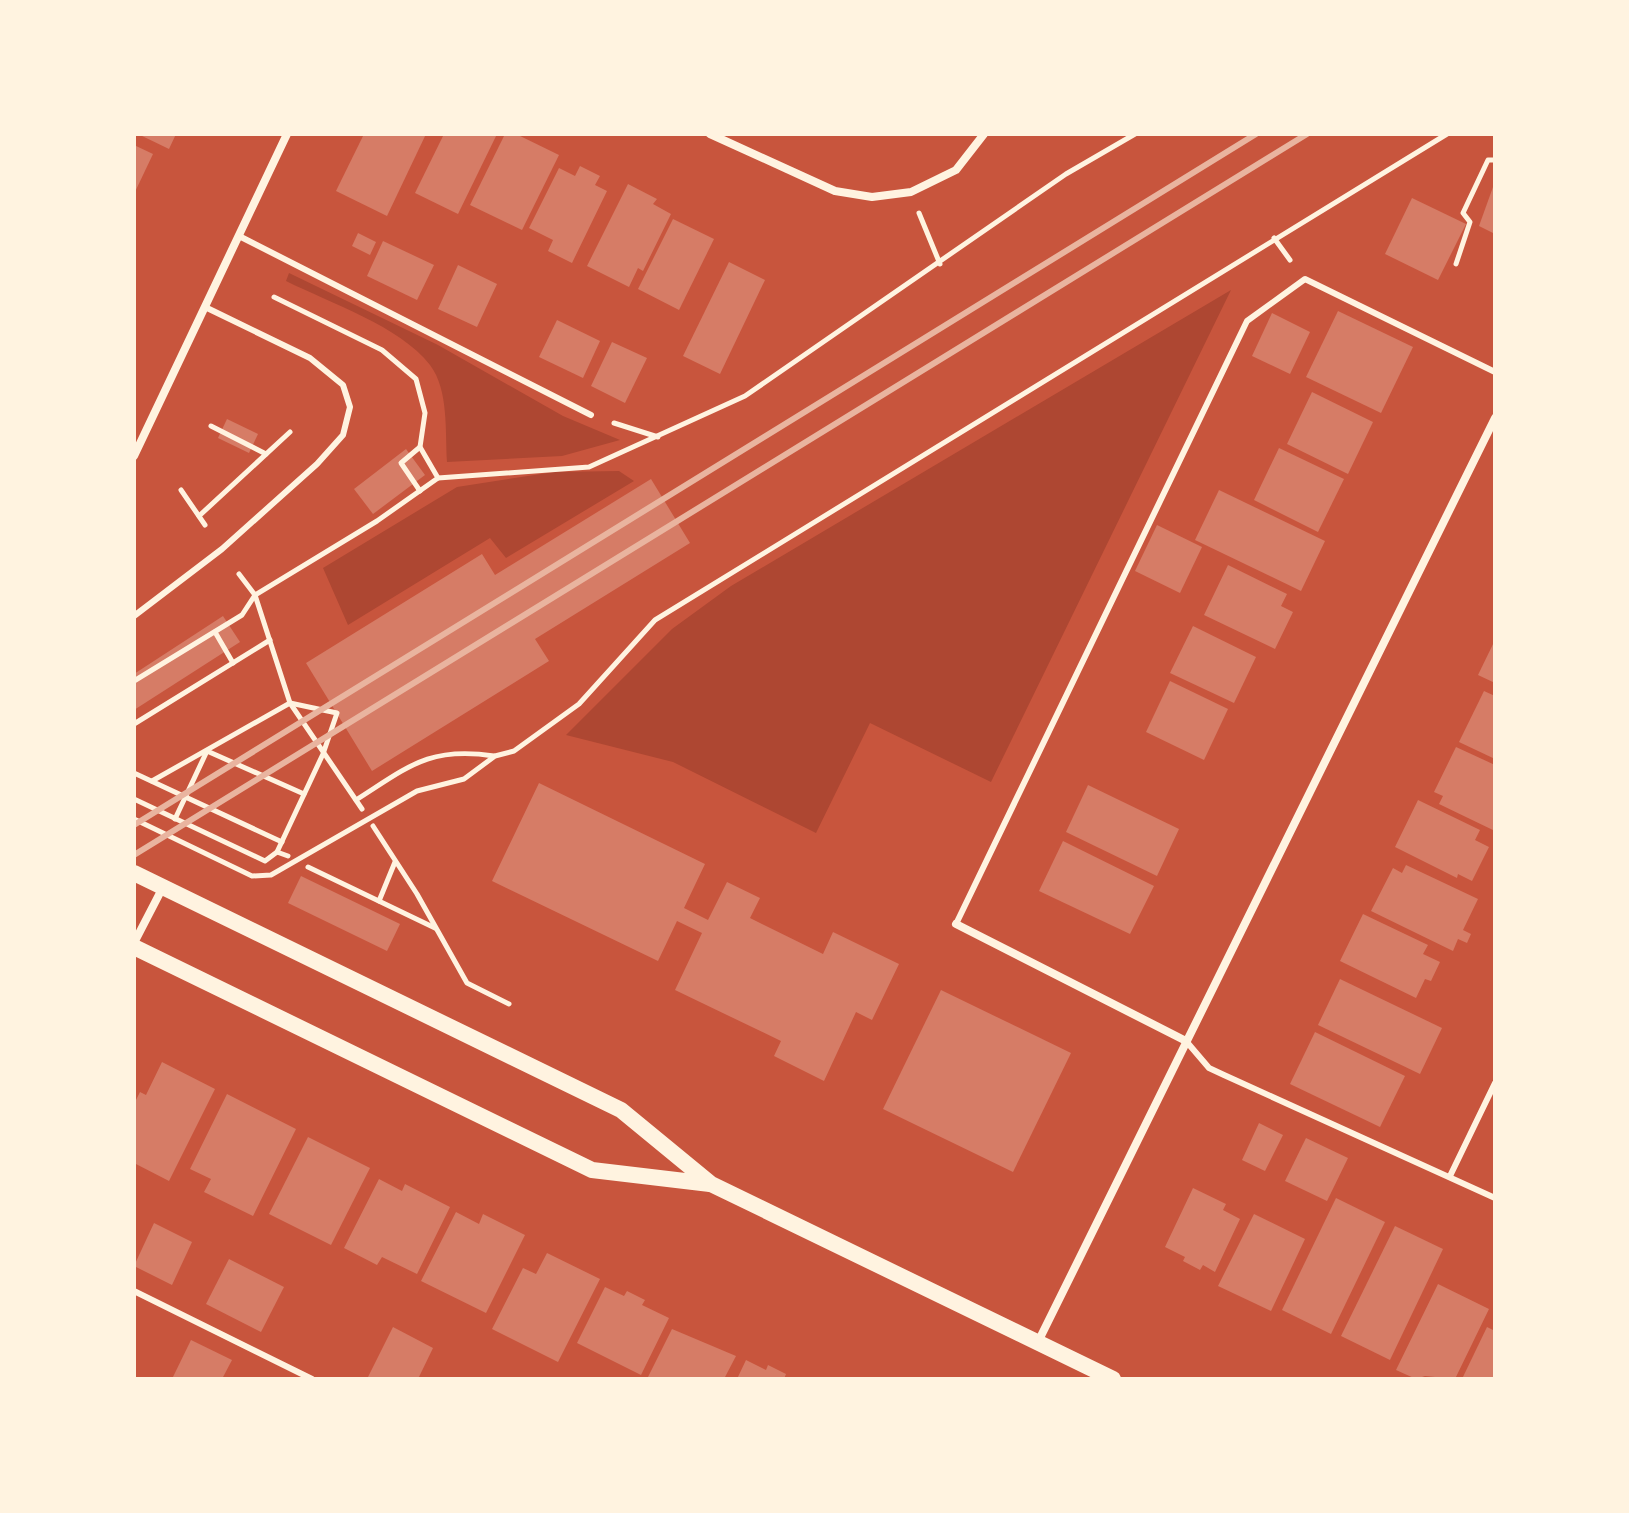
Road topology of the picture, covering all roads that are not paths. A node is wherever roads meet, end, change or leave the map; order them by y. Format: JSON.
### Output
{"nodes":[{"id":1,"x":287,"y":134,"type":"edge"},
{"id":2,"x":710,"y":134,"type":"edge"},
{"id":3,"x":984,"y":134,"type":"edge"},
{"id":4,"x":239,"y":236,"type":"junction"},
{"id":5,"x":205,"y":307,"type":"junction"},
{"id":6,"x":1495,"y":372,"type":"edge"},
{"id":7,"x":591,"y":415,"type":"road end"},
{"id":8,"x":1495,"y":418,"type":"edge"},
{"id":9,"x":134,"y":456,"type":"edge"},
{"id":10,"x":134,"y":616,"type":"edge"},
{"id":11,"x":134,"y":873,"type":"edge"},
{"id":12,"x":163,"y":887,"type":"junction"},
{"id":13,"x":956,"y":924,"type":"joint"},
{"id":14,"x":134,"y":945,"type":"edge"},
{"id":15,"x":1186,"y":1041,"type":"junction"},
{"id":16,"x":1495,"y":1083,"type":"edge"},
{"id":17,"x":1450,"y":1176,"type":"junction"},
{"id":18,"x":711,"y":1184,"type":"junction"},
{"id":19,"x":1495,"y":1198,"type":"edge"},
{"id":20,"x":134,"y":1291,"type":"edge"},
{"id":21,"x":1038,"y":1342,"type":"junction"},
{"id":22,"x":312,"y":1379,"type":"edge"},
{"id":23,"x":1113,"y":1379,"type":"edge"}],
"edges":[{"from":1,"to":4,"type":"street"},
{"from":2,"to":3,"type":"street"},
{"from":4,"to":5,"type":"street"},
{"from":4,"to":7,"type":"lane"},
{"from":5,"to":9,"type":"street"},
{"from":5,"to":10,"type":"lane"},
{"from":6,"to":13,"type":"lane"},
{"from":8,"to":15,"type":"street"},
{"from":11,"to":12,"type":"main road"},
{"from":12,"to":14,"type":"street"},
{"from":12,"to":18,"type":"main road"},
{"from":13,"to":15,"type":"street"},
{"from":14,"to":18,"type":"main road"},
{"from":15,"to":17,"type":"lane"},
{"from":15,"to":21,"type":"street"},
{"from":16,"to":17,"type":"lane"},
{"from":17,"to":19,"type":"lane"},
{"from":18,"to":21,"type":"main road"},
{"from":20,"to":22,"type":"lane"},
{"from":21,"to":23,"type":"main road"}]}
